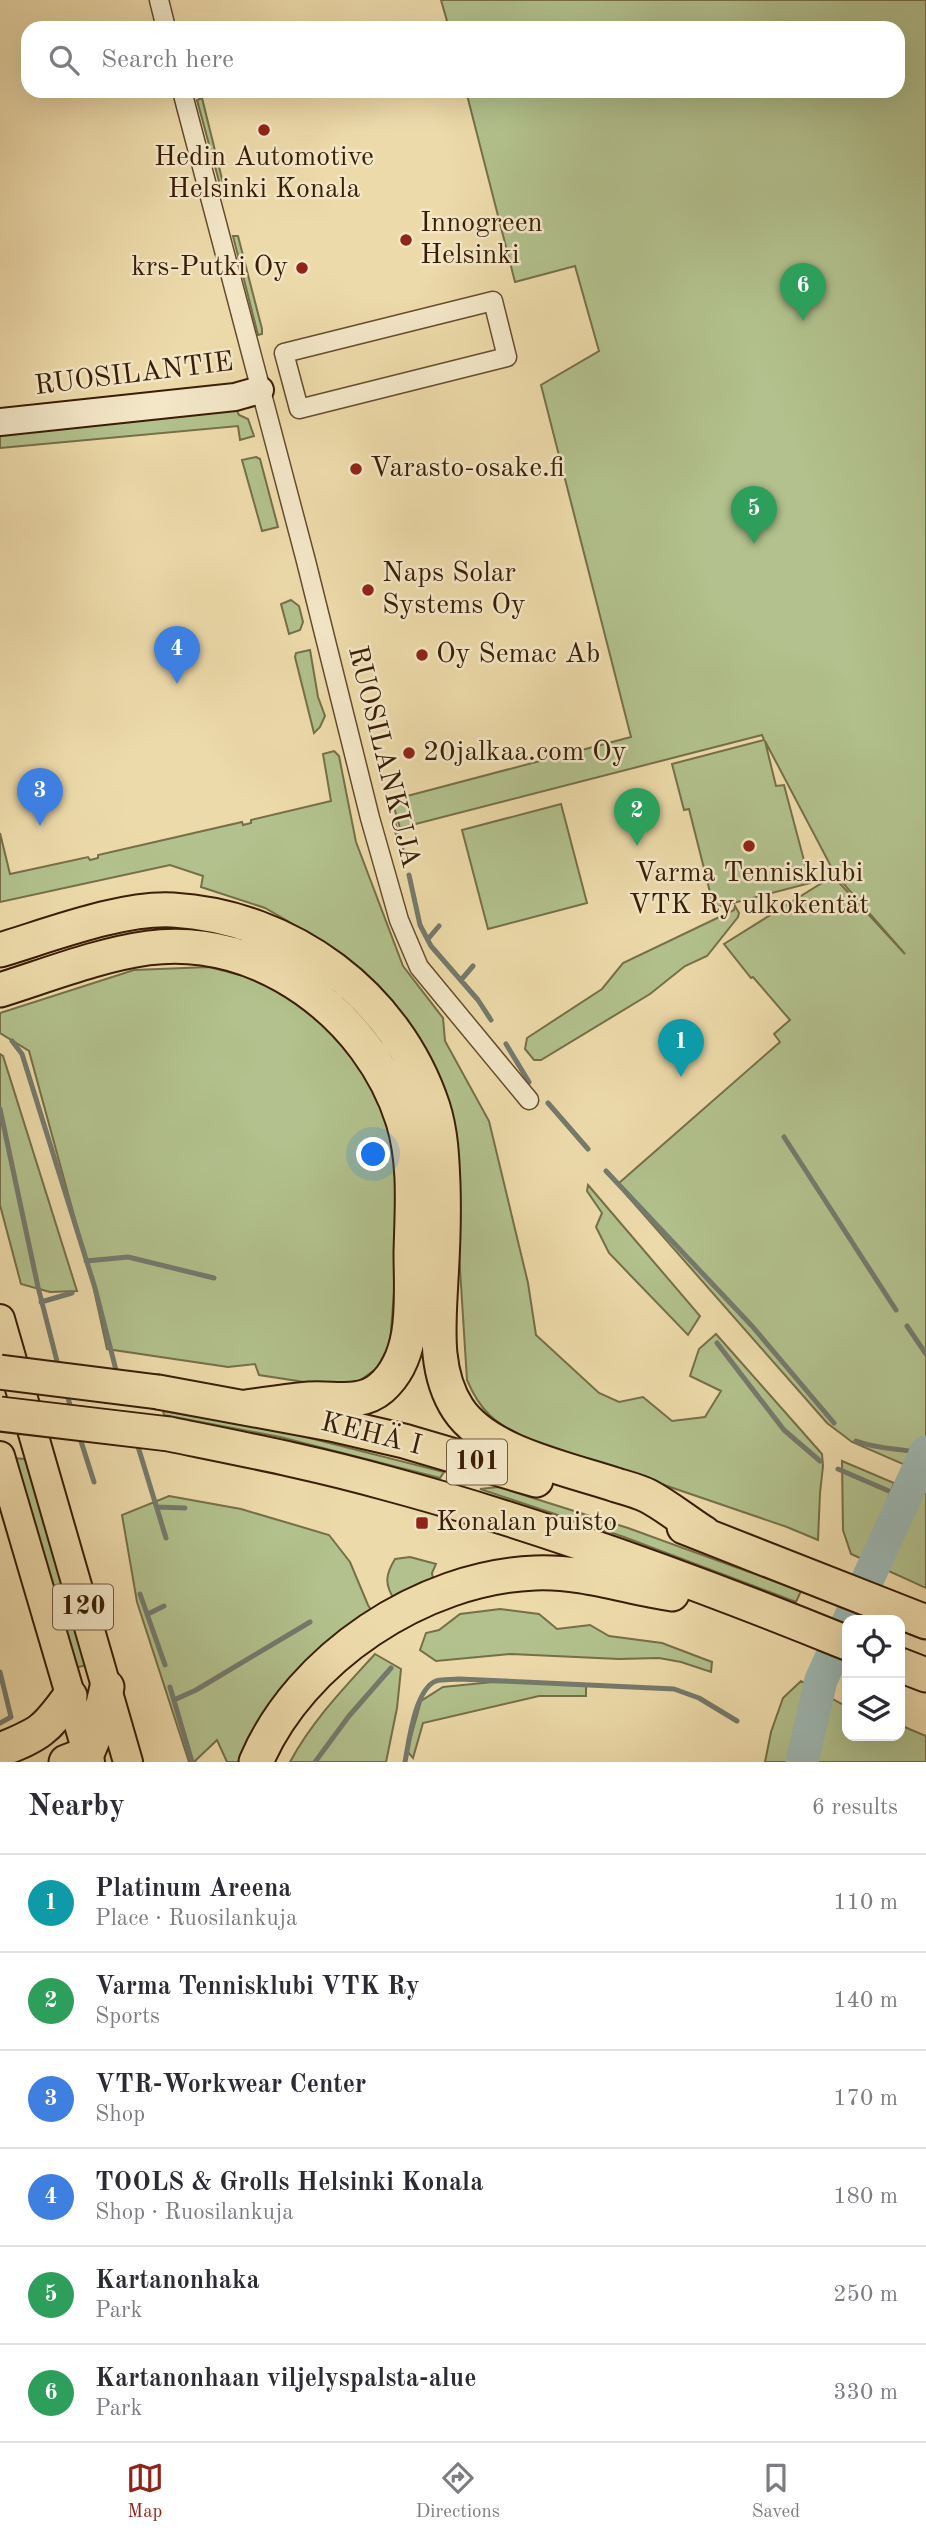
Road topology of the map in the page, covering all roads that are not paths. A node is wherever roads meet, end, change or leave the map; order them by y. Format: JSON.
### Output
{"nodes":[{"id":1,"x":159,"y":0,"type":"edge"},
{"id":2,"x":164,"y":21,"type":"edge"},
{"id":3,"x":184,"y":98,"type":"edge"},
{"id":4,"x":292,"y":382,"type":"junction"},
{"id":5,"x":260,"y":390,"type":"junction"},
{"id":6,"x":0,"y":422,"type":"edge"},
{"id":7,"x":0,"y":950,"type":"edge"},
{"id":8,"x":0,"y":990,"type":"edge"},
{"id":9,"x":529,"y":1100,"type":"dead end"},
{"id":10,"x":0,"y":1320,"type":"edge"},
{"id":11,"x":0,"y":1372,"type":"edge"},
{"id":12,"x":246,"y":1407,"type":"junction"},
{"id":13,"x":0,"y":1413,"type":"edge"},
{"id":14,"x":0,"y":1456,"type":"edge"},
{"id":15,"x":704,"y":1533,"type":"junction"},
{"id":16,"x":754,"y":1607,"type":"junction"},
{"id":17,"x":926,"y":1622,"type":"edge"},
{"id":18,"x":842,"y":1641,"type":"edge"},
{"id":19,"x":905,"y":1667,"type":"edge"},
{"id":20,"x":926,"y":1675,"type":"edge"},
{"id":21,"x":107,"y":1687,"type":"junction"},
{"id":22,"x":70,"y":1696,"type":"junction"},
{"id":23,"x":0,"y":1750,"type":"edge"},
{"id":24,"x":81,"y":1760,"type":"edge"},
{"id":25,"x":128,"y":1762,"type":"edge"},
{"id":26,"x":256,"y":1762,"type":"edge"}],
"edges":[{"from":1,"to":2,"type":"street"},
{"from":3,"to":5,"type":"street","name":"RUOSILANTIE"},
{"from":4,"to":4,"type":"street"},
{"from":4,"to":5,"type":"street"},
{"from":5,"to":6,"type":"street","name":"RUOSILANTIE"},
{"from":5,"to":9,"type":"street","name":"RUOSILANKUJA"},
{"from":7,"to":15,"type":"highway"},
{"from":8,"to":12,"type":"highway"},
{"from":10,"to":21,"type":"main road","number":"120"},
{"from":11,"to":12,"type":"highway","name":"KEHÄ I","number":"101","bridge":true},
{"from":12,"to":15,"type":"highway","name":"KEHÄ I","number":"101"},
{"from":13,"to":16,"type":"highway","name":"KEHÄ I","number":"101","bridge":true},
{"from":14,"to":22,"type":"main road","number":"120"},
{"from":15,"to":17,"type":"highway","name":"KEHÄ I","number":"101"},
{"from":16,"to":18,"type":"highway","name":"KEHÄ I","number":"101"},
{"from":16,"to":26,"type":"highway"},
{"from":19,"to":20,"type":"highway"},
{"from":21,"to":24,"type":"highway"},
{"from":21,"to":25,"type":"main road","number":"120"},
{"from":22,"to":23,"type":"highway"},
{"from":22,"to":24,"type":"main road","number":"120"}]}
